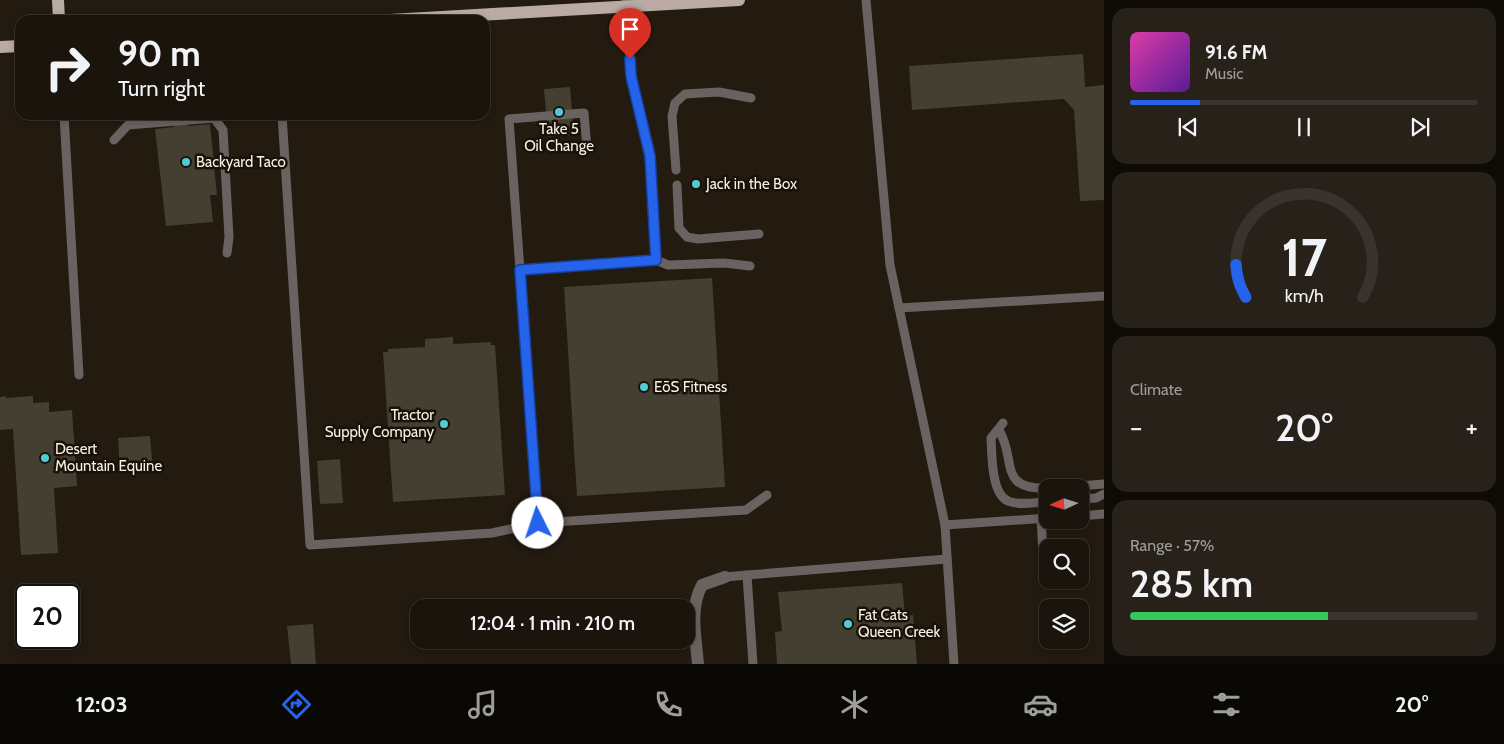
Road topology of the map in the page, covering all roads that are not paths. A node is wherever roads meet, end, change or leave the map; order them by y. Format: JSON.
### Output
{"nodes":[{"id":1,"x":58,"y":0,"type":"edge"},
{"id":2,"x":739,"y":0,"type":"edge"},
{"id":3,"x":866,"y":0,"type":"edge"},
{"id":4,"x":626,"y":4,"type":"edge"},
{"id":5,"x":58,"y":15,"type":"edge"},
{"id":6,"x":464,"y":15,"type":"edge"},
{"id":7,"x":15,"y":46,"type":"edge"},
{"id":8,"x":0,"y":47,"type":"edge"},
{"id":9,"x":751,"y":98,"type":"dead end"},
{"id":10,"x":64,"y":120,"type":"edge"},
{"id":11,"x":189,"y":120,"type":"edge"},
{"id":12,"x":215,"y":120,"type":"edge"},
{"id":13,"x":282,"y":120,"type":"edge"},
{"id":14,"x":114,"y":140,"type":"dead end"},
{"id":15,"x":586,"y":149,"type":"dead end"},
{"id":16,"x":676,"y":170,"type":"dead end"},
{"id":17,"x":676,"y":185,"type":"dead end"},
{"id":18,"x":759,"y":234,"type":"dead end"},
{"id":19,"x":227,"y":252,"type":"dead end"},
{"id":20,"x":656,"y":260,"type":"junction"},
{"id":21,"x":750,"y":266,"type":"dead end"},
{"id":22,"x":520,"y":270,"type":"junction"},
{"id":23,"x":1104,"y":296,"type":"edge"},
{"id":24,"x":899,"y":308,"type":"junction"},
{"id":25,"x":79,"y":375,"type":"dead end"},
{"id":26,"x":1104,"y":484,"type":"edge"},
{"id":27,"x":1089,"y":485,"type":"edge"},
{"id":28,"x":1039,"y":487,"type":"edge"},
{"id":29,"x":1104,"y":494,"type":"edge"},
{"id":30,"x":767,"y":495,"type":"dead end"},
{"id":31,"x":1089,"y":498,"type":"edge"},
{"id":32,"x":1039,"y":503,"type":"edge"},
{"id":33,"x":1104,"y":514,"type":"edge"},
{"id":34,"x":1089,"y":515,"type":"edge"},
{"id":35,"x":1039,"y":518,"type":"edge"},
{"id":36,"x":538,"y":523,"type":"junction"},
{"id":37,"x":945,"y":525,"type":"junction"},
{"id":38,"x":947,"y":559,"type":"junction"},
{"id":39,"x":725,"y":576,"type":"joint"},
{"id":40,"x":747,"y":576,"type":"junction"},
{"id":41,"x":698,"y":664,"type":"edge"},
{"id":42,"x":753,"y":664,"type":"edge"},
{"id":43,"x":954,"y":664,"type":"edge"}],
"edges":[{"from":1,"to":5,"type":"main road"},
{"from":2,"to":4,"type":"main road"},
{"from":3,"to":24,"type":"lane"},
{"from":4,"to":6,"type":"main road"},
{"from":4,"to":20,"type":"lane"},
{"from":7,"to":8,"type":"main road"},
{"from":9,"to":16,"type":"lane"},
{"from":10,"to":25,"type":"lane"},
{"from":11,"to":14,"type":"lane"},
{"from":12,"to":19,"type":"lane"},
{"from":13,"to":36,"type":"lane"},
{"from":15,"to":22,"type":"lane"},
{"from":17,"to":18,"type":"lane"},
{"from":20,"to":21,"type":"lane"},
{"from":20,"to":22,"type":"lane"},
{"from":22,"to":36,"type":"lane"},
{"from":23,"to":24,"type":"lane"},
{"from":24,"to":37,"type":"lane"},
{"from":26,"to":27,"type":"lane"},
{"from":28,"to":32,"type":"lane"},
{"from":29,"to":31,"type":"lane"},
{"from":30,"to":36,"type":"lane"},
{"from":33,"to":34,"type":"lane"},
{"from":35,"to":37,"type":"lane"},
{"from":37,"to":38,"type":"lane"},
{"from":38,"to":40,"type":"lane"},
{"from":38,"to":43,"type":"lane"},
{"from":39,"to":40,"type":"lane"},
{"from":39,"to":41,"type":"street"},
{"from":40,"to":42,"type":"lane"}]}
